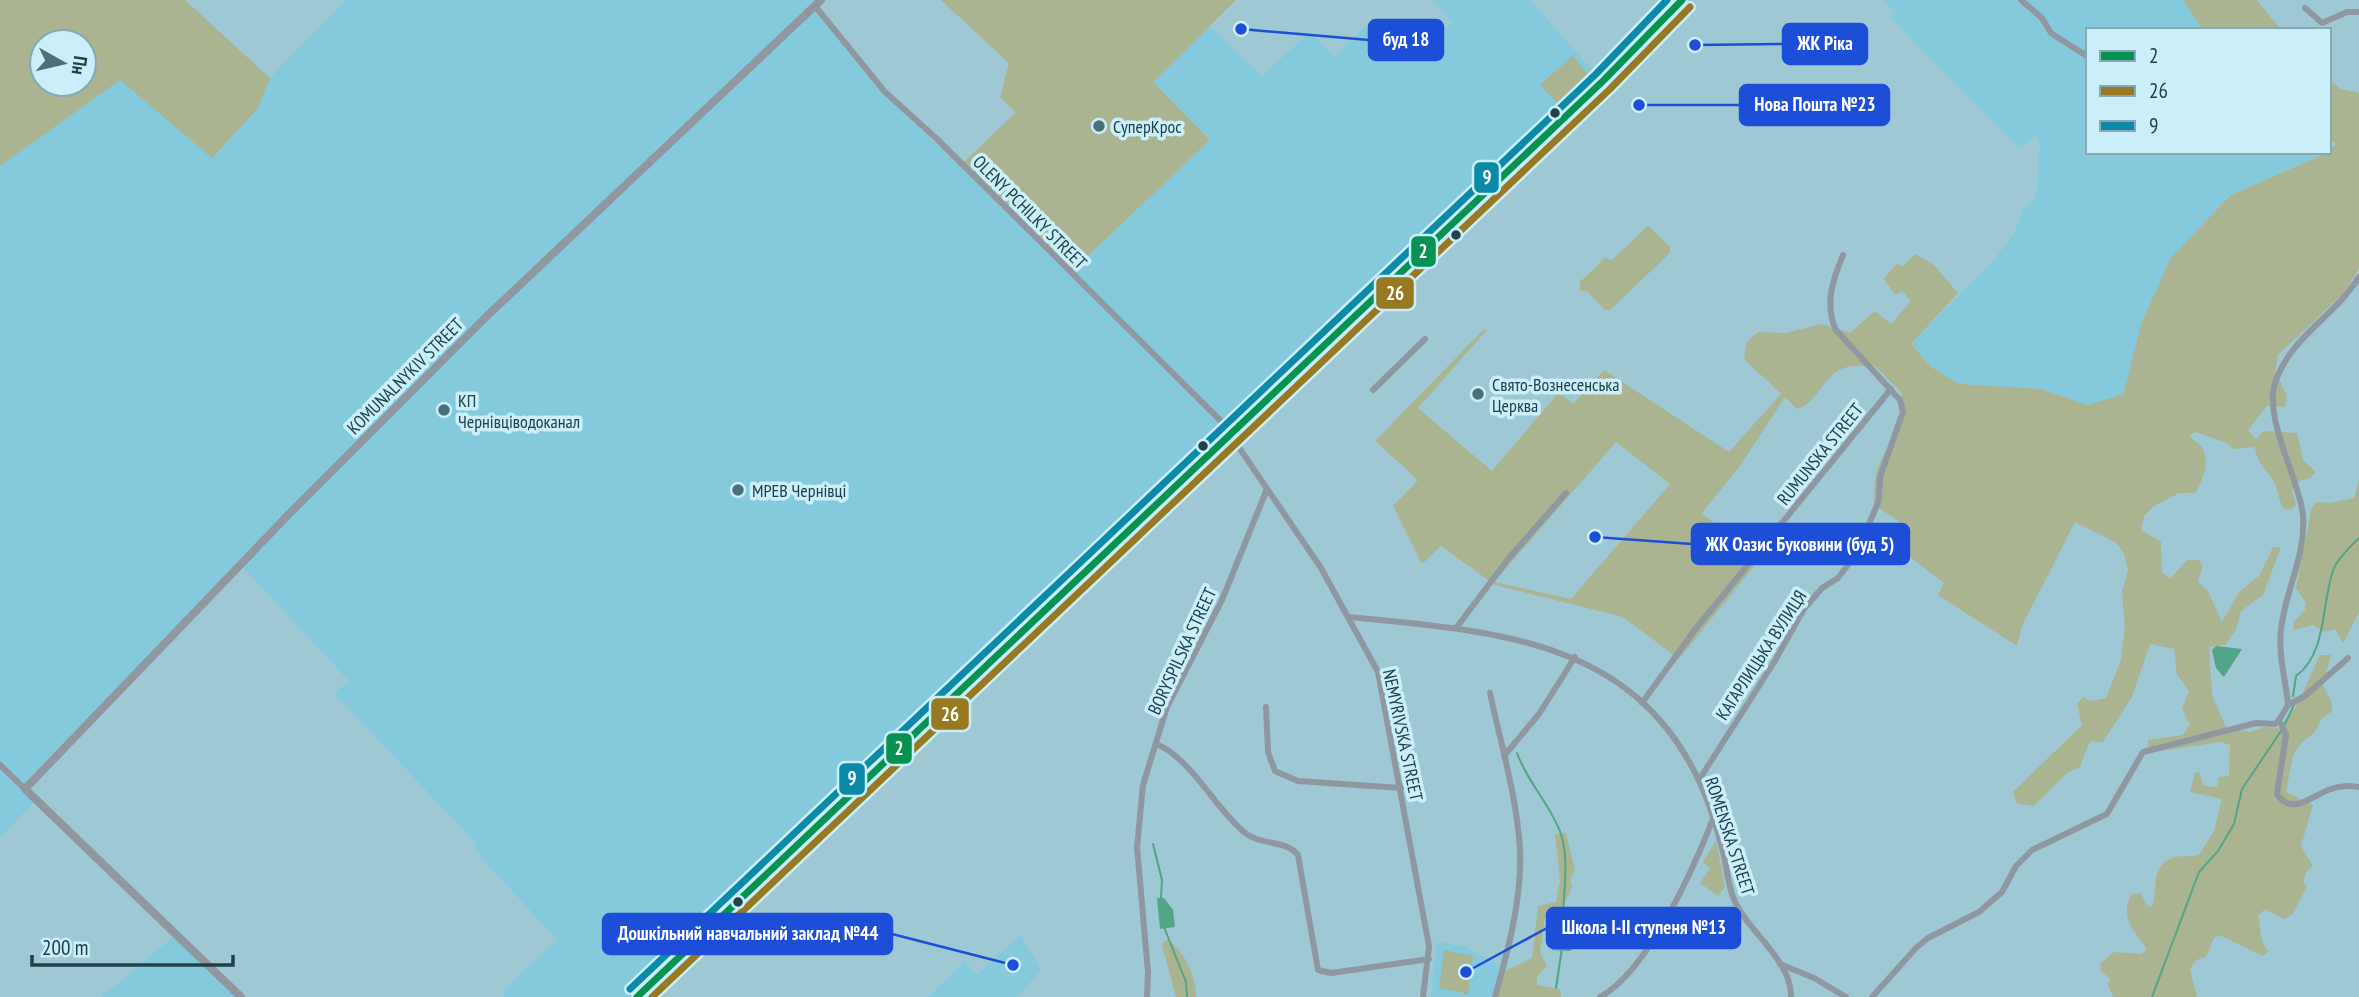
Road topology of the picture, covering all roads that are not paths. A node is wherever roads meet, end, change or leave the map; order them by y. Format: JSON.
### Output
{"nodes":[{"id":1,"x":1682,"y":0,"type":"edge"},
{"id":2,"x":2021,"y":0,"type":"edge"},
{"id":3,"x":818,"y":3,"type":"edge"},
{"id":4,"x":2305,"y":8,"type":"dead end"},
{"id":5,"x":2359,"y":12,"type":"edge"},
{"id":6,"x":2086,"y":56,"type":"edge"},
{"id":7,"x":1843,"y":255,"type":"dead end"},
{"id":8,"x":2359,"y":277,"type":"edge"},
{"id":9,"x":1425,"y":339,"type":"dead end"},
{"id":10,"x":1891,"y":389,"type":"junction"},
{"id":11,"x":1373,"y":390,"type":"dead end"},
{"id":12,"x":1231,"y":433,"type":"junction"},
{"id":13,"x":1267,"y":489,"type":"junction"},
{"id":14,"x":1566,"y":494,"type":"dead end"},
{"id":15,"x":1349,"y":617,"type":"junction"},
{"id":16,"x":1456,"y":628,"type":"junction"},
{"id":17,"x":1575,"y":657,"type":"junction"},
{"id":18,"x":2348,"y":658,"type":"dead end"},
{"id":19,"x":1490,"y":693,"type":"dead end"},
{"id":20,"x":1642,"y":703,"type":"junction"},
{"id":21,"x":2288,"y":705,"type":"junction"},
{"id":22,"x":1266,"y":707,"type":"dead end"},
{"id":23,"x":2280,"y":723,"type":"junction"},
{"id":24,"x":1156,"y":744,"type":"junction"},
{"id":25,"x":1503,"y":755,"type":"junction"},
{"id":26,"x":0,"y":765,"type":"edge"},
{"id":27,"x":1699,"y":780,"type":"junction"},
{"id":28,"x":2359,"y":787,"type":"edge"},
{"id":29,"x":25,"y":789,"type":"junction"},
{"id":30,"x":1401,"y":789,"type":"junction"},
{"id":31,"x":1713,"y":818,"type":"junction"},
{"id":32,"x":1429,"y":959,"type":"junction"},
{"id":33,"x":1780,"y":964,"type":"junction"},
{"id":34,"x":241,"y":997,"type":"edge"},
{"id":35,"x":637,"y":997,"type":"edge"},
{"id":36,"x":1147,"y":997,"type":"edge"},
{"id":37,"x":1423,"y":997,"type":"edge"},
{"id":38,"x":1495,"y":997,"type":"edge"},
{"id":39,"x":1600,"y":997,"type":"edge"},
{"id":40,"x":1791,"y":997,"type":"edge"},
{"id":41,"x":1846,"y":997,"type":"edge"},
{"id":42,"x":1872,"y":997,"type":"edge"}],
"edges":[{"from":1,"to":12,"type":"main road"},
{"from":2,"to":6,"type":"street"},
{"from":3,"to":12,"type":"street","name":"OLENY PCHILKY STREET"},
{"from":3,"to":29,"type":"street","name":"KOMUNALNYKIV STREET"},
{"from":4,"to":5,"type":"street"},
{"from":7,"to":10,"type":"street","name":"КАГАРЛИЦЬКА ВУЛИЦЯ"},
{"from":8,"to":21,"type":"street"},
{"from":9,"to":11,"type":"street"},
{"from":10,"to":20,"type":"street","name":"RUMUNSKA STREET"},
{"from":10,"to":27,"type":"street","name":"КАГАРЛИЦЬКА ВУЛИЦЯ"},
{"from":12,"to":13,"type":"street","name":"NEMYRIVSKA STREET"},
{"from":12,"to":35,"type":"main road"},
{"from":13,"to":15,"type":"street","name":"NEMYRIVSKA STREET"},
{"from":13,"to":24,"type":"street","name":"BORYSPILSKA STREET"},
{"from":14,"to":16,"type":"street"},
{"from":15,"to":16,"type":"street","name":"ROMENSKA STREET"},
{"from":15,"to":30,"type":"street","name":"NEMYRIVSKA STREET"},
{"from":16,"to":17,"type":"street","name":"ROMENSKA STREET"},
{"from":17,"to":20,"type":"street","name":"ROMENSKA STREET"},
{"from":17,"to":25,"type":"street"},
{"from":18,"to":21,"type":"street"},
{"from":19,"to":25,"type":"street"},
{"from":20,"to":27,"type":"street","name":"ROMENSKA STREET"},
{"from":21,"to":23,"type":"street"},
{"from":22,"to":30,"type":"street"},
{"from":23,"to":28,"type":"street"},
{"from":23,"to":42,"type":"street"},
{"from":24,"to":32,"type":"street"},
{"from":24,"to":36,"type":"street","name":"BORYSPILSKA STREET"},
{"from":25,"to":38,"type":"street"},
{"from":26,"to":29,"type":"street"},
{"from":27,"to":31,"type":"street","name":"ROMENSKA STREET"},
{"from":29,"to":34,"type":"street"},
{"from":30,"to":32,"type":"street","name":"NEMYRIVSKA STREET"},
{"from":31,"to":33,"type":"street","name":"ROMENSKA STREET"},
{"from":31,"to":39,"type":"street"},
{"from":32,"to":37,"type":"street","name":"NEMYRIVSKA STREET"},
{"from":33,"to":40,"type":"street","name":"ROMENSKA STREET"},
{"from":33,"to":41,"type":"street"}]}
